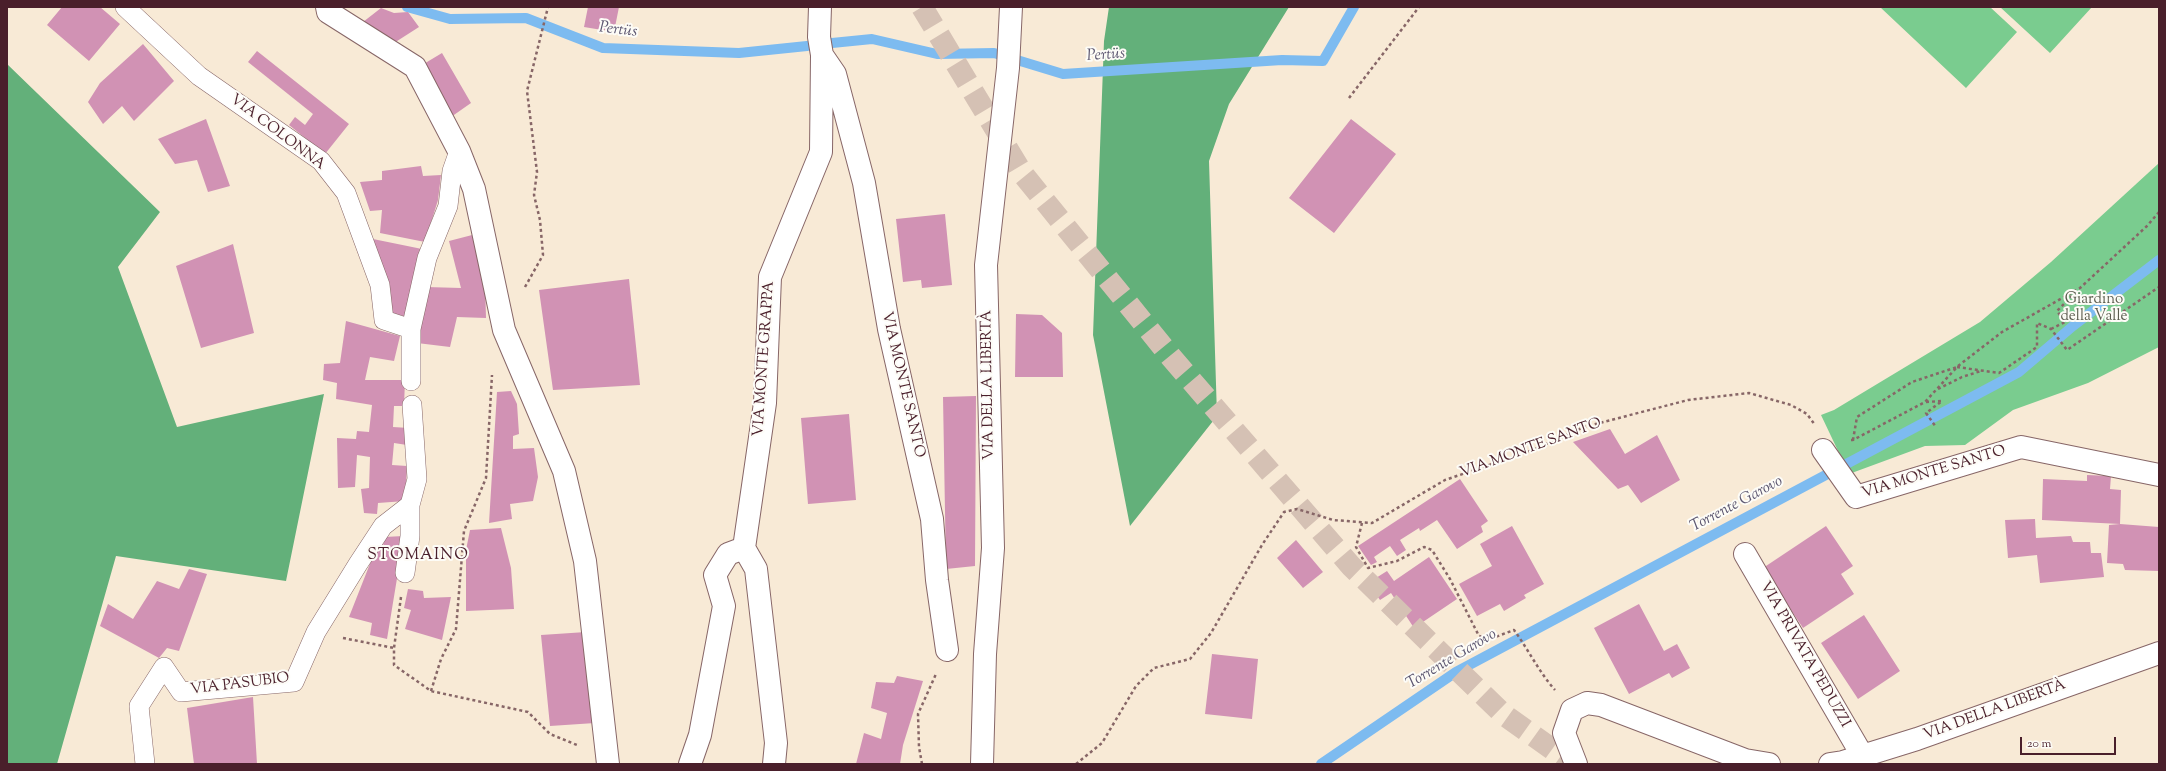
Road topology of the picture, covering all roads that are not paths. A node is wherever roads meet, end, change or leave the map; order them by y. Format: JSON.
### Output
{"nodes":[{"id":1,"x":124,"y":7,"type":"edge"},
{"id":2,"x":327,"y":7,"type":"edge"},
{"id":3,"x":820,"y":7,"type":"edge"},
{"id":4,"x":1011,"y":7,"type":"edge"},
{"id":5,"x":822,"y":55,"type":"junction"},
{"id":6,"x":459,"y":151,"type":"junction"},
{"id":7,"x":411,"y":329,"type":"junction"},
{"id":8,"x":412,"y":381,"type":"dead end"},
{"id":9,"x":412,"y":405,"type":"dead end"},
{"id":10,"x":1823,"y":450,"type":"road end"},
{"id":11,"x":2159,"y":475,"type":"edge"},
{"id":12,"x":410,"y":505,"type":"junction"},
{"id":13,"x":744,"y":548,"type":"junction"},
{"id":14,"x":1745,"y":554,"type":"dead end"},
{"id":15,"x":404,"y":573,"type":"road end"},
{"id":16,"x":948,"y":650,"type":"road end"},
{"id":17,"x":2159,"y":653,"type":"edge"},
{"id":18,"x":1862,"y":755,"type":"junction"},
{"id":19,"x":608,"y":761,"type":"edge"},
{"id":20,"x":145,"y":764,"type":"edge"},
{"id":21,"x":690,"y":764,"type":"edge"},
{"id":22,"x":774,"y":764,"type":"edge"},
{"id":23,"x":982,"y":764,"type":"edge"},
{"id":24,"x":1576,"y":764,"type":"edge"},
{"id":25,"x":1769,"y":764,"type":"edge"},
{"id":26,"x":1830,"y":764,"type":"edge"}],
"edges":[{"from":1,"to":7,"type":"lane","name":"VIA COLONNA"},
{"from":2,"to":6,"type":"street"},
{"from":3,"to":5,"type":"street","name":"VIA MONTE SANTO"},
{"from":4,"to":23,"type":"street","name":"VIA DELLA LIBERTÀ"},
{"from":5,"to":13,"type":"street","name":"VIA MONTE GRAPPA"},
{"from":5,"to":16,"type":"street","name":"VIA MONTE SANTO"},
{"from":6,"to":7,"type":"lane"},
{"from":6,"to":19,"type":"street"},
{"from":7,"to":8,"type":"lane"},
{"from":9,"to":12,"type":"lane"},
{"from":10,"to":11,"type":"street","name":"VIA MONTE SANTO"},
{"from":12,"to":15,"type":"lane"},
{"from":12,"to":20,"type":"lane","name":"VIA PASUBIO"},
{"from":13,"to":21,"type":"street"},
{"from":13,"to":22,"type":"street"},
{"from":14,"to":18,"type":"street","name":"VIA PRIVATA PEDUZZI"},
{"from":17,"to":18,"type":"street","name":"VIA DELLA LIBERTÀ"},
{"from":18,"to":26,"type":"street","name":"VIA DELLA LIBERTÀ"},
{"from":24,"to":25,"type":"street"}]}
